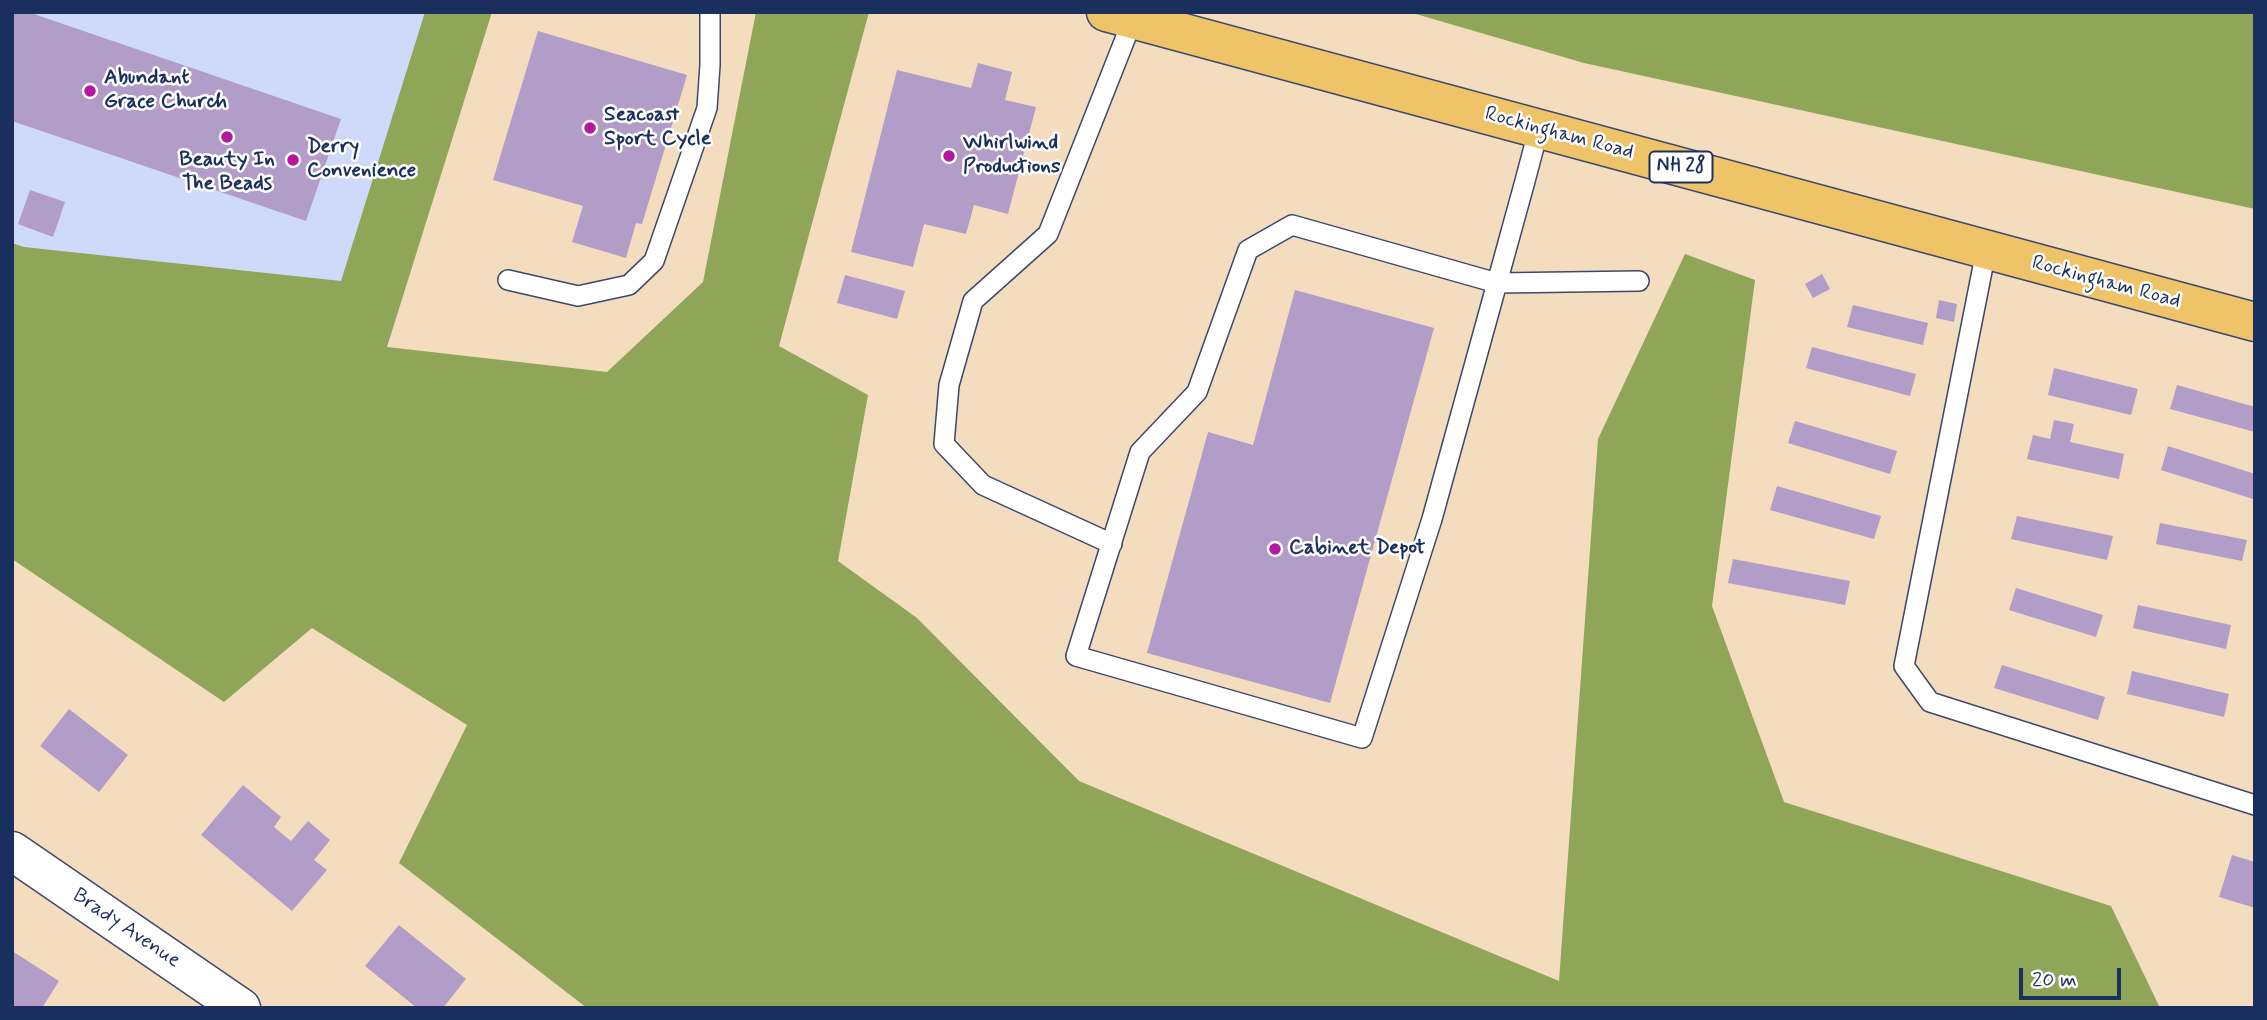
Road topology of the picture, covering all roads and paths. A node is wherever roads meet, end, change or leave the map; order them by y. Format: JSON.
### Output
{"nodes":[{"id":1,"x":710,"y":12,"type":"edge"},
{"id":2,"x":1120,"y":16,"type":"edge"},
{"id":3,"x":1539,"y":128,"type":"junction"},
{"id":4,"x":1986,"y":251,"type":"junction"},
{"id":5,"x":508,"y":280,"type":"dead end"},
{"id":6,"x":1639,"y":281,"type":"dead end"},
{"id":7,"x":1497,"y":283,"type":"junction"},
{"id":8,"x":2255,"y":322,"type":"edge"},
{"id":9,"x":1112,"y":544,"type":"junction"},
{"id":10,"x":2255,"y":805,"type":"edge"},
{"id":11,"x":12,"y":851,"type":"edge"},
{"id":12,"x":241,"y":1008,"type":"edge"}],
"edges":[{"from":1,"to":5,"type":"lane"},
{"from":2,"to":3,"type":"main road","name":"Rockingham Road","number":"NH 28"},
{"from":2,"to":9,"type":"lane"},
{"from":3,"to":4,"type":"main road","name":"Rockingham Road","number":"NH 28"},
{"from":3,"to":7,"type":"lane"},
{"from":4,"to":8,"type":"main road","name":"Rockingham Road","number":"NH 28"},
{"from":4,"to":10,"type":"lane"},
{"from":6,"to":7,"type":"lane"},
{"from":7,"to":9,"type":"lane"},
{"from":7,"to":9,"type":"lane"},
{"from":11,"to":12,"type":"street","name":"Brady Avenue"}]}
